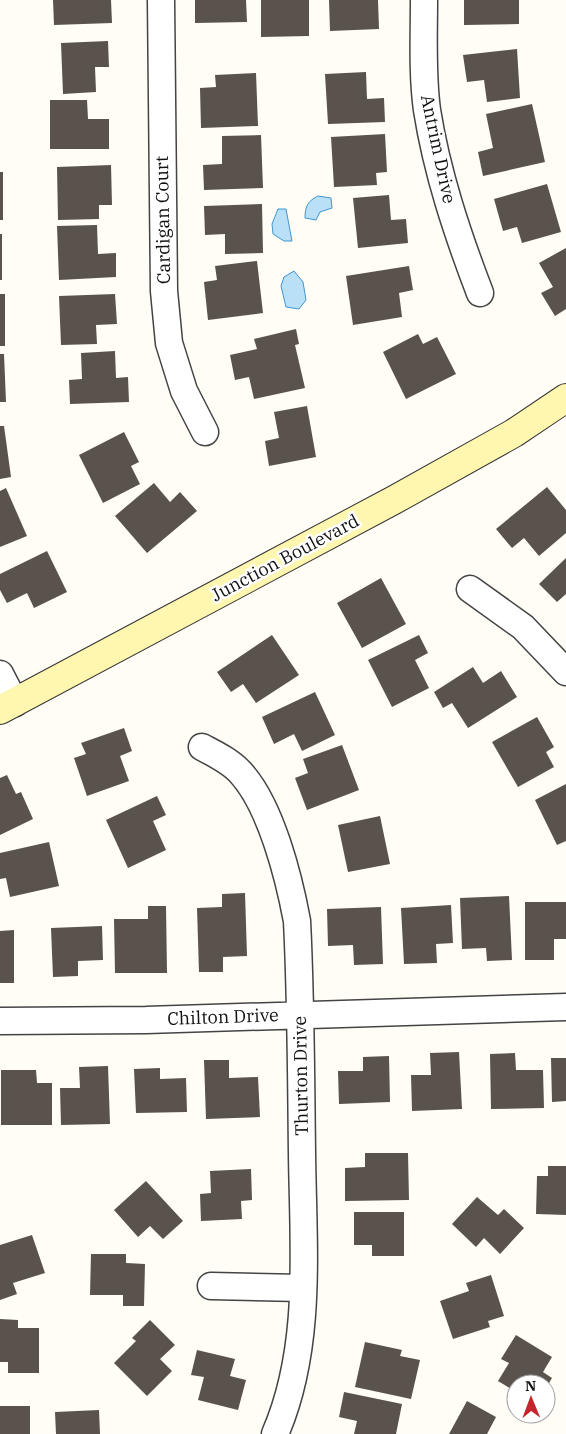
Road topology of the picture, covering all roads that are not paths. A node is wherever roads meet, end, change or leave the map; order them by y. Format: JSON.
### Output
{"nodes":[{"id":1,"x":161,"y":0,"type":"edge"},
{"id":2,"x":424,"y":0,"type":"edge"},
{"id":3,"x":480,"y":292,"type":"dead end"},
{"id":4,"x":566,"y":398,"type":"edge"},
{"id":5,"x":205,"y":432,"type":"dead end"},
{"id":6,"x":470,"y":590,"type":"dead end"},
{"id":7,"x":566,"y":672,"type":"edge"},
{"id":8,"x":0,"y":674,"type":"edge"},
{"id":9,"x":7,"y":707,"type":"edge"},
{"id":10,"x":202,"y":747,"type":"dead end"},
{"id":11,"x":566,"y":1007,"type":"edge"},
{"id":12,"x":300,"y":1014,"type":"junction"},
{"id":13,"x":0,"y":1021,"type":"edge"},
{"id":14,"x":211,"y":1286,"type":"dead end"},
{"id":15,"x":302,"y":1288,"type":"junction"},
{"id":16,"x":275,"y":1434,"type":"edge"}],
"edges":[{"from":1,"to":5,"type":"street","name":"Cardigan Court"},
{"from":2,"to":3,"type":"street","name":"Antrim Drive"},
{"from":4,"to":9,"type":"main road","name":"Junction Boulevard"},
{"from":6,"to":7,"type":"street"},
{"from":8,"to":9,"type":"street"},
{"from":10,"to":12,"type":"street","name":"Thurton Drive"},
{"from":11,"to":12,"type":"street","name":"Chilton Drive"},
{"from":12,"to":13,"type":"street","name":"Chilton Drive"},
{"from":12,"to":15,"type":"street","name":"Thurton Drive"},
{"from":14,"to":15,"type":"street"},
{"from":15,"to":16,"type":"street","name":"Thurton Drive"}]}
